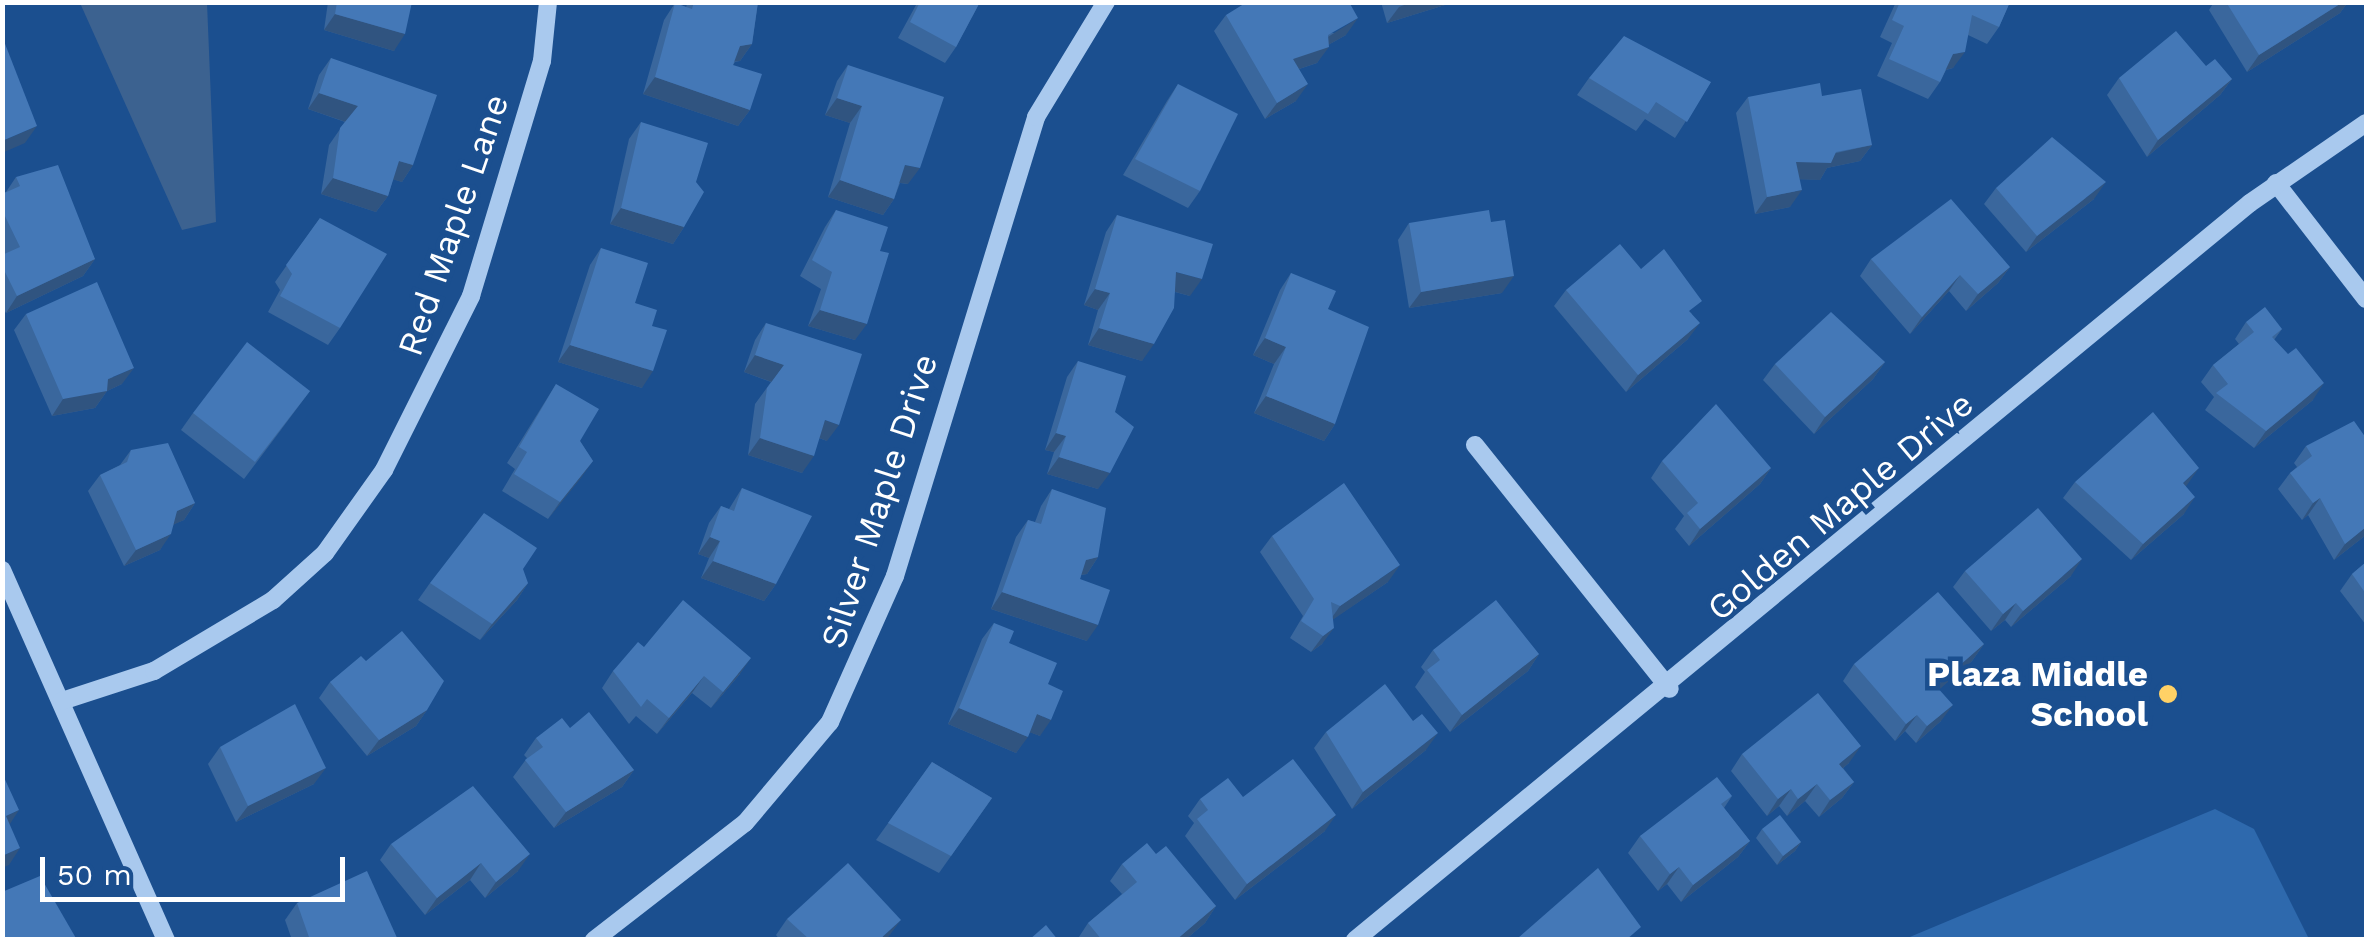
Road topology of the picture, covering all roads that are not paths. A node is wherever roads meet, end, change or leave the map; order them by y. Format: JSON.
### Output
{"nodes":[{"id":1,"x":548,"y":2,"type":"edge"},
{"id":2,"x":1106,"y":2,"type":"edge"},
{"id":3,"x":2366,"y":123,"type":"edge"},
{"id":4,"x":2276,"y":183,"type":"junction"},
{"id":5,"x":2366,"y":298,"type":"edge"},
{"id":6,"x":1475,"y":445,"type":"dead end"},
{"id":7,"x":2,"y":570,"type":"edge"},
{"id":8,"x":1670,"y":689,"type":"junction"},
{"id":9,"x":62,"y":702,"type":"junction"},
{"id":10,"x":166,"y":940,"type":"edge"},
{"id":11,"x":594,"y":940,"type":"edge"},
{"id":12,"x":1355,"y":940,"type":"edge"}],
"edges":[{"from":1,"to":9,"type":"street","name":"Red Maple Lane"},
{"from":2,"to":11,"type":"street","name":"Silver Maple Drive"},
{"from":3,"to":4,"type":"street","name":"Golden Maple Drive"},
{"from":4,"to":5,"type":"street"},
{"from":4,"to":8,"type":"street","name":"Golden Maple Drive"},
{"from":6,"to":8,"type":"street"},
{"from":7,"to":9,"type":"street"},
{"from":8,"to":12,"type":"street","name":"Golden Maple Drive"},
{"from":9,"to":10,"type":"street"}]}
